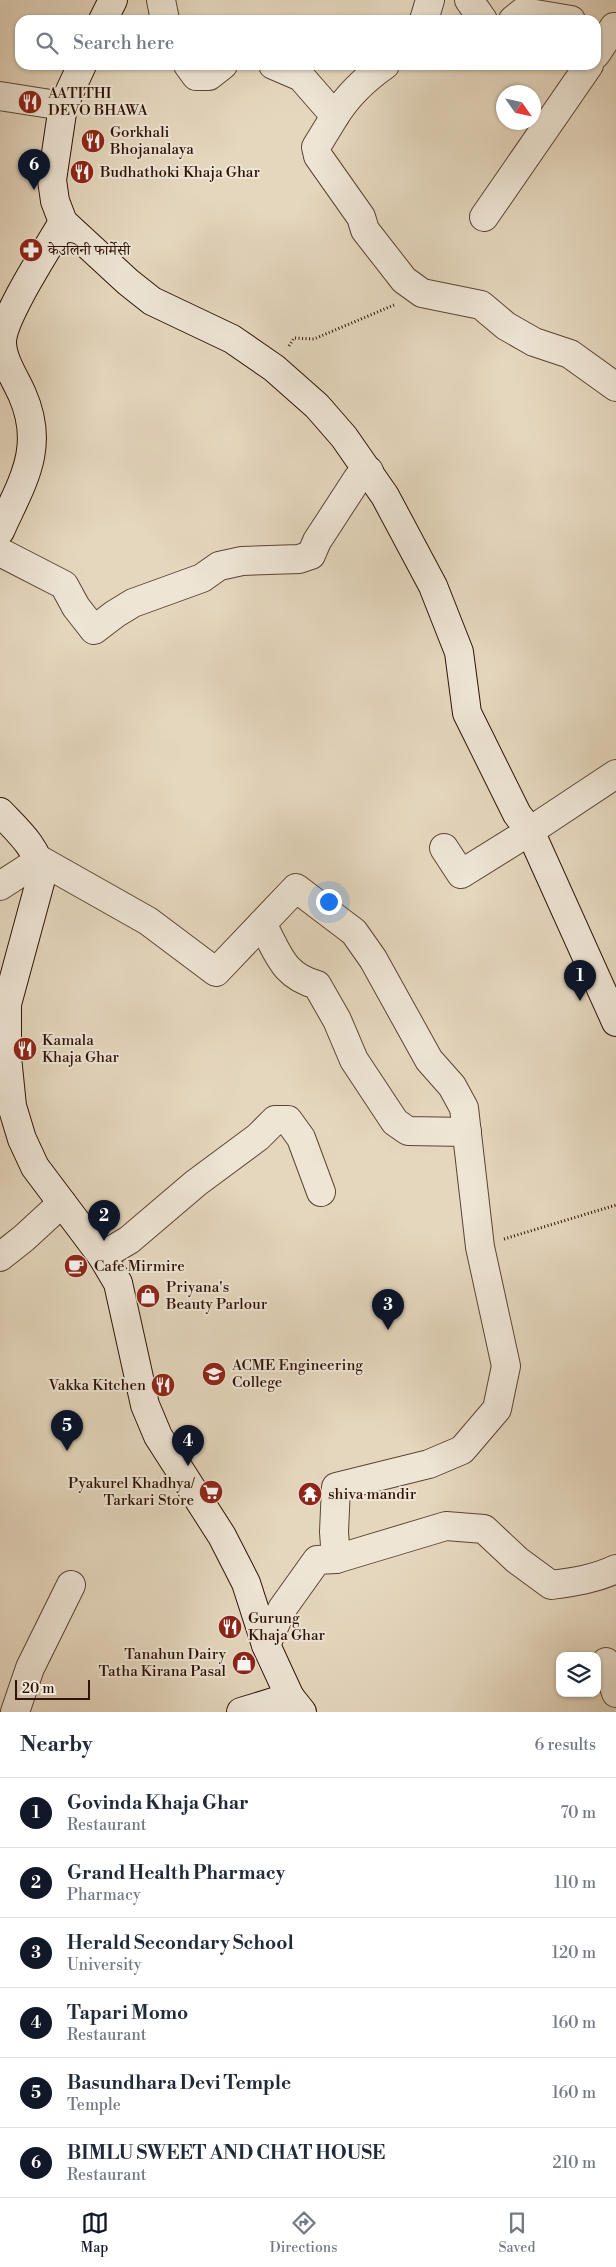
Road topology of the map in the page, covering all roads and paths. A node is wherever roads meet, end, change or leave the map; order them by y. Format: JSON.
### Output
{"nodes":[{"id":1,"x":113,"y":0,"type":"edge"},
{"id":2,"x":161,"y":0,"type":"edge"},
{"id":3,"x":430,"y":0,"type":"edge"},
{"id":4,"x":469,"y":0,"type":"edge"},
{"id":5,"x":106,"y":15,"type":"edge"},
{"id":6,"x":164,"y":15,"type":"edge"},
{"id":7,"x":426,"y":15,"type":"edge"},
{"id":8,"x":480,"y":15,"type":"edge"},
{"id":9,"x":519,"y":15,"type":"edge"},
{"id":10,"x":541,"y":15,"type":"edge"},
{"id":11,"x":609,"y":27,"type":"edge"},
{"id":12,"x":601,"y":44,"type":"edge"},
{"id":13,"x":80,"y":70,"type":"edge"},
{"id":14,"x":192,"y":70,"type":"edge"},
{"id":15,"x":217,"y":70,"type":"edge"},
{"id":16,"x":285,"y":70,"type":"edge"},
{"id":17,"x":379,"y":70,"type":"edge"},
{"id":18,"x":586,"y":70,"type":"edge"},
{"id":19,"x":0,"y":96,"type":"edge"},
{"id":20,"x":63,"y":106,"type":"junction"},
{"id":21,"x":335,"y":116,"type":"junction"},
{"id":22,"x":484,"y":217,"type":"dead end"},
{"id":23,"x":63,"y":222,"type":"junction"},
{"id":24,"x":422,"y":293,"type":"junction"},
{"id":25,"x":274,"y":368,"type":"junction"},
{"id":26,"x":616,"y":388,"type":"edge"},
{"id":27,"x":369,"y":471,"type":"junction"},
{"id":28,"x":0,"y":531,"type":"edge"},
{"id":29,"x":0,"y":552,"type":"edge"},
{"id":30,"x":616,"y":774,"type":"edge"},
{"id":31,"x":0,"y":812,"type":"edge"},
{"id":32,"x":530,"y":832,"type":"junction"},
{"id":33,"x":444,"y":848,"type":"dead end"},
{"id":34,"x":40,"y":860,"type":"junction"},
{"id":35,"x":0,"y":886,"type":"edge"},
{"id":36,"x":262,"y":924,"type":"junction"},
{"id":37,"x":609,"y":988,"type":"edge"},
{"id":38,"x":616,"y":1022,"type":"edge"},
{"id":39,"x":467,"y":1132,"type":"junction"},
{"id":40,"x":321,"y":1192,"type":"dead end"},
{"id":41,"x":62,"y":1203,"type":"junction"},
{"id":42,"x":616,"y":1205,"type":"edge"},
{"id":43,"x":480,"y":1247,"type":"junction"},
{"id":44,"x":102,"y":1256,"type":"junction"},
{"id":45,"x":0,"y":1257,"type":"edge"},
{"id":46,"x":336,"y":1559,"type":"junction"},
{"id":47,"x":616,"y":1569,"type":"edge"},
{"id":48,"x":71,"y":1585,"type":"dead end"},
{"id":49,"x":266,"y":1645,"type":"junction"},
{"id":50,"x":606,"y":1662,"type":"dead end"},
{"id":51,"x":616,"y":1693,"type":"edge"},
{"id":52,"x":296,"y":1704,"type":"edge"},
{"id":53,"x":616,"y":1710,"type":"edge"},
{"id":54,"x":16,"y":1712,"type":"edge"},
{"id":55,"x":241,"y":1712,"type":"edge"},
{"id":56,"x":610,"y":1712,"type":"edge"}],
"edges":[{"from":1,"to":5,"type":"street"},
{"from":2,"to":6,"type":"street"},
{"from":3,"to":7,"type":"street"},
{"from":4,"to":8,"type":"street"},
{"from":9,"to":10,"type":"street"},
{"from":11,"to":12,"type":"street"},
{"from":13,"to":20,"type":"street"},
{"from":14,"to":15,"type":"street"},
{"from":16,"to":21,"type":"street"},
{"from":17,"to":21,"type":"street"},
{"from":18,"to":22,"type":"street"},
{"from":19,"to":20,"type":"street"},
{"from":20,"to":23,"type":"street"},
{"from":21,"to":24,"type":"street"},
{"from":23,"to":25,"type":"street"},
{"from":23,"to":28,"type":"street"},
{"from":24,"to":25,"type":"path"},
{"from":24,"to":26,"type":"street"},
{"from":25,"to":27,"type":"street"},
{"from":27,"to":29,"type":"street"},
{"from":27,"to":32,"type":"street"},
{"from":30,"to":32,"type":"street"},
{"from":31,"to":34,"type":"street"},
{"from":32,"to":33,"type":"street"},
{"from":32,"to":37,"type":"street"},
{"from":34,"to":35,"type":"street"},
{"from":34,"to":36,"type":"street"},
{"from":34,"to":41,"type":"street"},
{"from":36,"to":39,"type":"street"},
{"from":36,"to":39,"type":"street"},
{"from":37,"to":38,"type":"street"},
{"from":39,"to":43,"type":"street"},
{"from":40,"to":44,"type":"street"},
{"from":41,"to":44,"type":"street"},
{"from":41,"to":45,"type":"street"},
{"from":42,"to":43,"type":"path"},
{"from":43,"to":46,"type":"street"},
{"from":44,"to":49,"type":"street"},
{"from":46,"to":47,"type":"street"},
{"from":46,"to":49,"type":"street"},
{"from":48,"to":54,"type":"street"},
{"from":49,"to":52,"type":"street"},
{"from":50,"to":51,"type":"street"},
{"from":52,"to":55,"type":"street"},
{"from":53,"to":56,"type":"street"}]}
